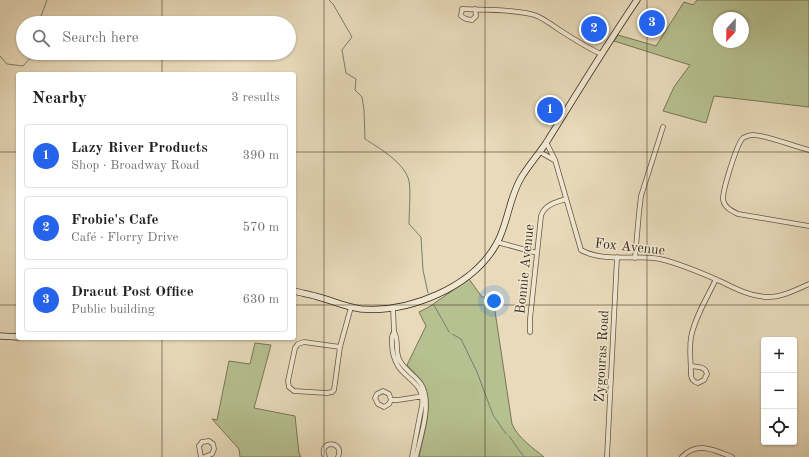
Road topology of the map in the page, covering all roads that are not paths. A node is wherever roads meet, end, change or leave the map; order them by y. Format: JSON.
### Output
{"nodes":[{"id":1,"x":637,"y":0,"type":"edge"},
{"id":2,"x":475,"y":10,"type":"dead end"},
{"id":3,"x":601,"y":54,"type":"junction"},
{"id":4,"x":663,"y":127,"type":"dead end"},
{"id":5,"x":546,"y":142,"type":"junction"},
{"id":6,"x":809,"y":150,"type":"edge"},
{"id":7,"x":540,"y":152,"type":"junction"},
{"id":8,"x":555,"y":160,"type":"junction"},
{"id":9,"x":566,"y":199,"type":"junction"},
{"id":10,"x":809,"y":226,"type":"edge"},
{"id":11,"x":497,"y":242,"type":"junction"},
{"id":12,"x":537,"y":253,"type":"junction"},
{"id":13,"x":617,"y":257,"type":"junction"},
{"id":14,"x":635,"y":258,"type":"junction"},
{"id":15,"x":716,"y":279,"type":"junction"},
{"id":16,"x":809,"y":284,"type":"edge"},
{"id":17,"x":296,"y":292,"type":"edge"},
{"id":18,"x":351,"y":307,"type":"junction"},
{"id":19,"x":393,"y":308,"type":"junction"},
{"id":20,"x":530,"y":332,"type":"dead end"},
{"id":21,"x":0,"y":336,"type":"edge"},
{"id":22,"x":16,"y":337,"type":"edge"},
{"id":23,"x":340,"y":347,"type":"junction"},
{"id":24,"x":691,"y":366,"type":"junction"},
{"id":25,"x":424,"y":396,"type":"junction"},
{"id":26,"x":391,"y":400,"type":"dead end"},
{"id":27,"x":416,"y":445,"type":"junction"},
{"id":28,"x":201,"y":457,"type":"edge"},
{"id":29,"x":204,"y":457,"type":"edge"},
{"id":30,"x":325,"y":457,"type":"edge"},
{"id":31,"x":339,"y":457,"type":"edge"},
{"id":32,"x":412,"y":457,"type":"edge"},
{"id":33,"x":416,"y":457,"type":"edge"},
{"id":34,"x":607,"y":457,"type":"edge"},
{"id":35,"x":682,"y":457,"type":"edge"},
{"id":36,"x":732,"y":457,"type":"edge"}],
"edges":[{"from":1,"to":3,"type":"main road"},
{"from":2,"to":3,"type":"street"},
{"from":3,"to":5,"type":"main road"},
{"from":4,"to":14,"type":"street"},
{"from":5,"to":7,"type":"main road"},
{"from":5,"to":8,"type":"street","name":"Fox Avenue"},
{"from":6,"to":10,"type":"street"},
{"from":7,"to":8,"type":"street"},
{"from":7,"to":11,"type":"main road"},
{"from":8,"to":9,"type":"street","name":"Fox Avenue"},
{"from":9,"to":12,"type":"street","name":"Bonnie Avenue"},
{"from":9,"to":13,"type":"street","name":"Fox Avenue"},
{"from":11,"to":12,"type":"street"},
{"from":11,"to":19,"type":"main road"},
{"from":12,"to":20,"type":"street","name":"Bonnie Avenue"},
{"from":13,"to":14,"type":"street","name":"Fox Avenue"},
{"from":13,"to":34,"type":"street","name":"Zygouras Road"},
{"from":14,"to":15,"type":"street","name":"Fox Avenue"},
{"from":15,"to":16,"type":"street","name":"Fox Avenue"},
{"from":15,"to":24,"type":"street"},
{"from":17,"to":18,"type":"main road"},
{"from":18,"to":19,"type":"main road"},
{"from":18,"to":23,"type":"street"},
{"from":19,"to":25,"type":"street"},
{"from":21,"to":22,"type":"main road"},
{"from":23,"to":23,"type":"street"},
{"from":24,"to":24,"type":"street"},
{"from":25,"to":26,"type":"street"},
{"from":25,"to":27,"type":"street"},
{"from":27,"to":32,"type":"street"},
{"from":27,"to":33,"type":"street"},
{"from":28,"to":29,"type":"street"},
{"from":30,"to":31,"type":"street"},
{"from":35,"to":36,"type":"street"}]}
